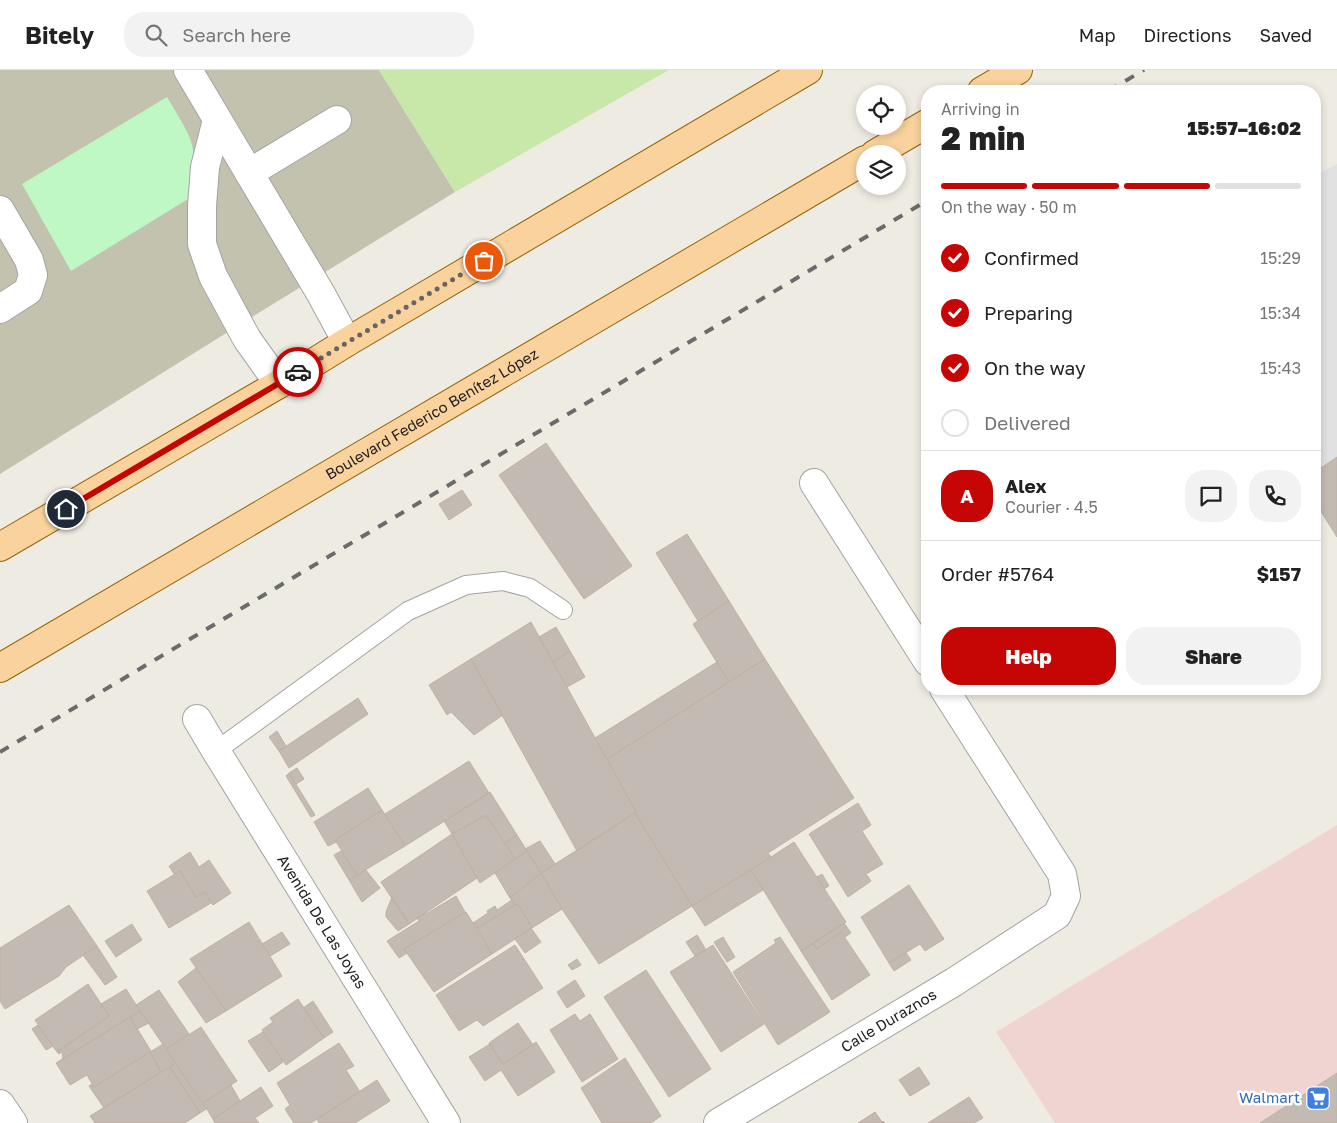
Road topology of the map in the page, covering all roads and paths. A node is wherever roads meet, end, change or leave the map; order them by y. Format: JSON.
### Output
{"nodes":[{"id":1,"x":188,"y":70,"type":"edge"},
{"id":2,"x":808,"y":70,"type":"edge"},
{"id":3,"x":1018,"y":70,"type":"edge"},
{"id":4,"x":992,"y":85,"type":"edge"},
{"id":5,"x":218,"y":120,"type":"junction"},
{"id":6,"x":337,"y":120,"type":"dead end"},
{"id":7,"x":921,"y":127,"type":"edge"},
{"id":8,"x":890,"y":145,"type":"edge"},
{"id":9,"x":856,"y":165,"type":"edge"},
{"id":10,"x":249,"y":173,"type":"junction"},
{"id":11,"x":0,"y":210,"type":"edge"},
{"id":12,"x":0,"y":309,"type":"edge"},
{"id":13,"x":348,"y":342,"type":"junction"},
{"id":14,"x":279,"y":384,"type":"junction"},
{"id":15,"x":814,"y":483,"type":"dead end"},
{"id":16,"x":0,"y":547,"type":"edge"},
{"id":17,"x":563,"y":610,"type":"dead end"},
{"id":18,"x":921,"y":651,"type":"edge"},
{"id":19,"x":0,"y":668,"type":"edge"},
{"id":20,"x":948,"y":695,"type":"edge"},
{"id":21,"x":197,"y":719,"type":"dead end"},
{"id":22,"x":216,"y":751,"type":"junction"},
{"id":23,"x":0,"y":1104,"type":"edge"},
{"id":24,"x":13,"y":1123,"type":"edge"},
{"id":25,"x":446,"y":1123,"type":"edge"},
{"id":26,"x":718,"y":1123,"type":"edge"}],
"edges":[{"from":1,"to":5,"type":"street"},
{"from":2,"to":13,"type":"main road"},
{"from":3,"to":4,"type":"main road"},
{"from":5,"to":10,"type":"street"},
{"from":5,"to":14,"type":"street"},
{"from":6,"to":10,"type":"street"},
{"from":7,"to":8,"type":"main road"},
{"from":9,"to":19,"type":"main road","name":"Boulevard Federico Benítez López"},
{"from":10,"to":13,"type":"street"},
{"from":11,"to":12,"type":"street"},
{"from":13,"to":14,"type":"main road"},
{"from":14,"to":16,"type":"main road"},
{"from":15,"to":18,"type":"street"},
{"from":17,"to":22,"type":"lane"},
{"from":20,"to":26,"type":"street","name":"Calle Duraznos"},
{"from":21,"to":22,"type":"street","name":"Avenida De Las Joyas"},
{"from":22,"to":25,"type":"street","name":"Avenida De Las Joyas"},
{"from":23,"to":24,"type":"street"}]}
